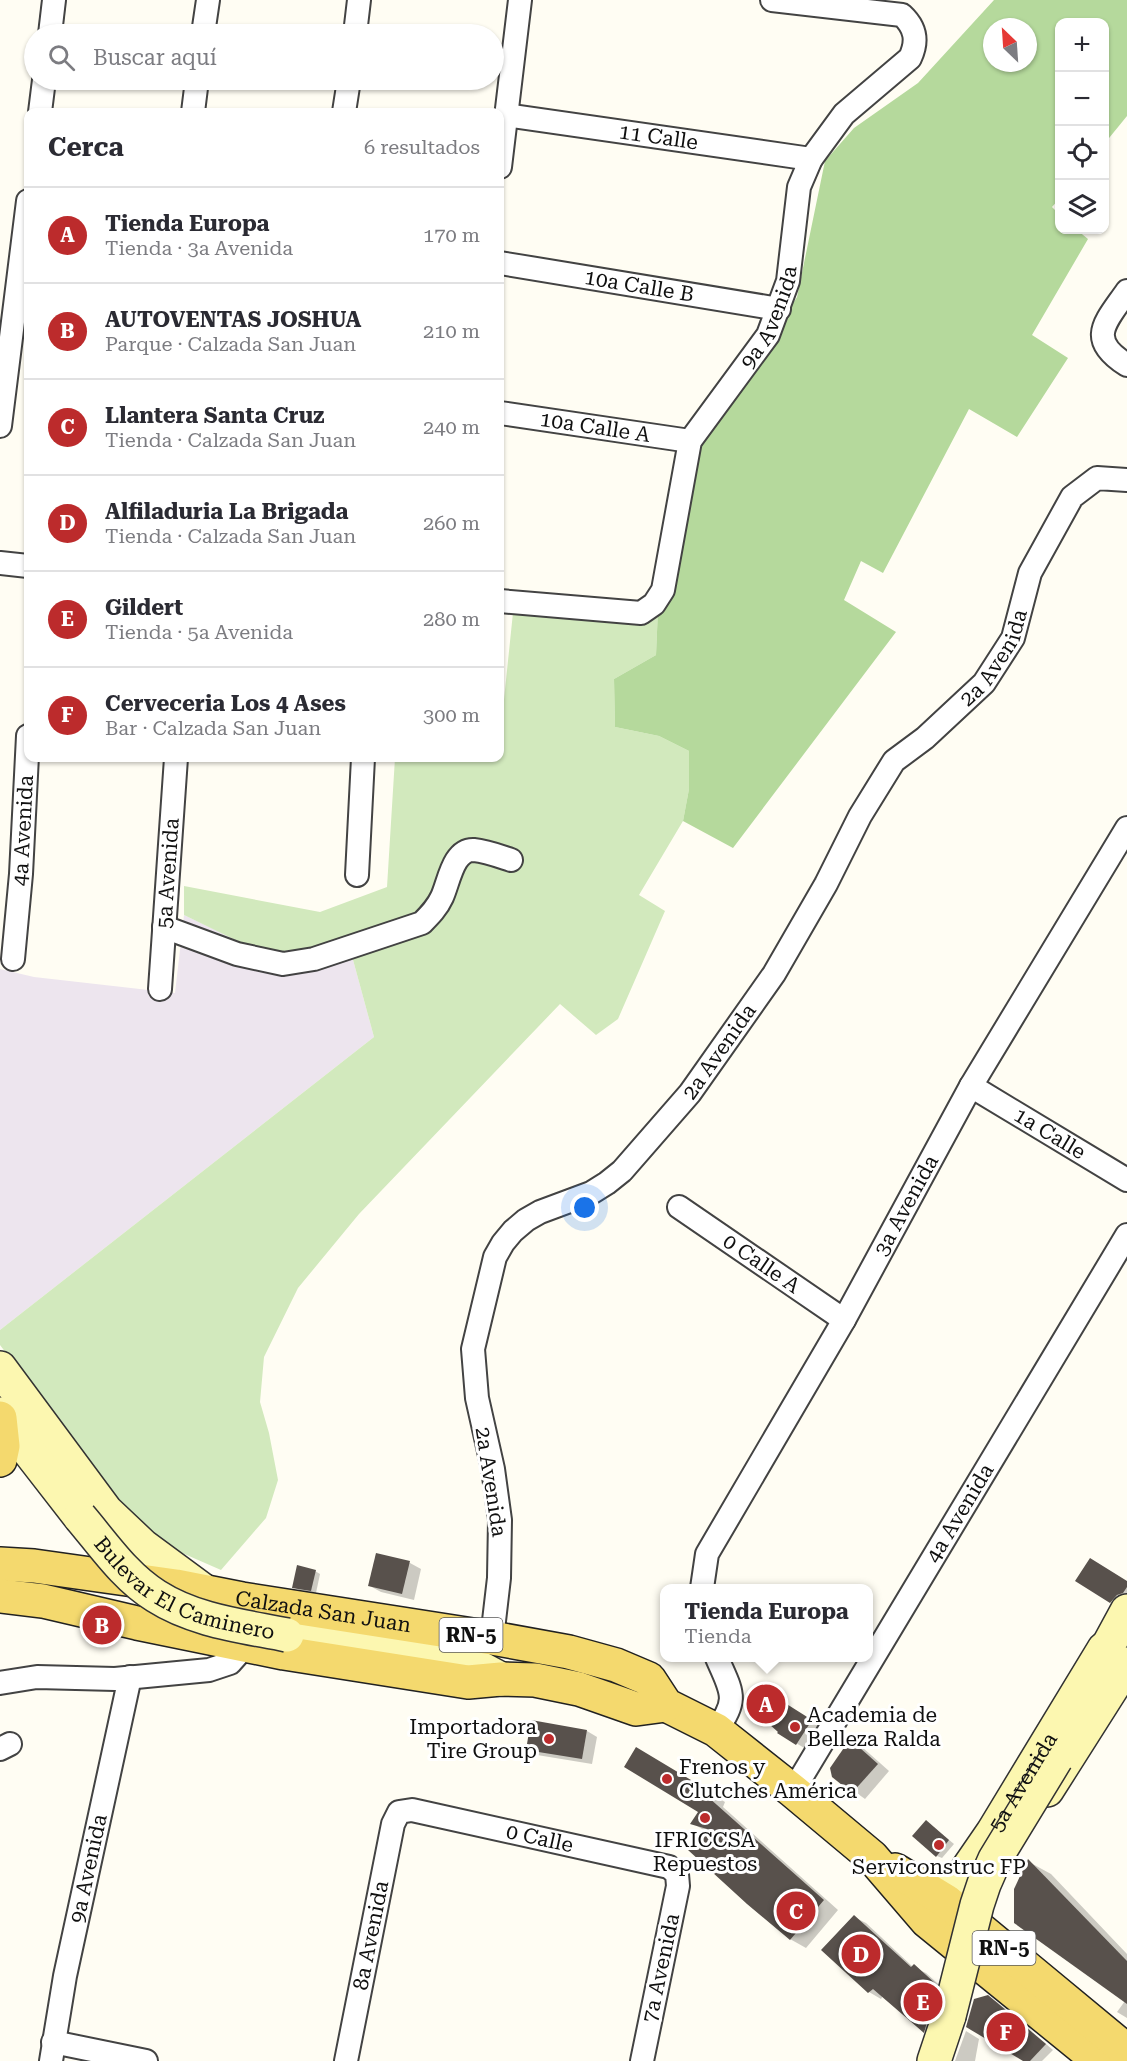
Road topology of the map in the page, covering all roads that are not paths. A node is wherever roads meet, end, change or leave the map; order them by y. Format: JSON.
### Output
{"nodes":[{"id":1,"x":54,"y":0,"type":"edge"},
{"id":2,"x":208,"y":0,"type":"edge"},
{"id":3,"x":359,"y":0,"type":"edge"},
{"id":4,"x":520,"y":0,"type":"edge"},
{"id":5,"x":772,"y":0,"type":"edge"},
{"id":6,"x":51,"y":24,"type":"edge"},
{"id":7,"x":204,"y":24,"type":"edge"},
{"id":8,"x":356,"y":24,"type":"edge"},
{"id":9,"x":43,"y":90,"type":"edge"},
{"id":10,"x":196,"y":90,"type":"edge"},
{"id":11,"x":347,"y":90,"type":"edge"},
{"id":12,"x":40,"y":108,"type":"edge"},
{"id":13,"x":194,"y":108,"type":"edge"},
{"id":14,"x":345,"y":108,"type":"edge"},
{"id":15,"x":506,"y":115,"type":"junction"},
{"id":16,"x":504,"y":132,"type":"edge"},
{"id":17,"x":811,"y":159,"type":"junction"},
{"id":18,"x":24,"y":233,"type":"edge"},
{"id":19,"x":504,"y":264,"type":"edge"},
{"id":20,"x":1127,"y":291,"type":"edge"},
{"id":21,"x":779,"y":309,"type":"junction"},
{"id":22,"x":1127,"y":365,"type":"edge"},
{"id":23,"x":504,"y":414,"type":"edge"},
{"id":24,"x":0,"y":426,"type":"edge"},
{"id":25,"x":690,"y":441,"type":"junction"},
{"id":26,"x":1127,"y":480,"type":"edge"},
{"id":27,"x":0,"y":563,"type":"edge"},
{"id":28,"x":24,"y":566,"type":"edge"},
{"id":29,"x":504,"y":601,"type":"edge"},
{"id":30,"x":25,"y":762,"type":"edge"},
{"id":31,"x":176,"y":762,"type":"edge"},
{"id":32,"x":363,"y":762,"type":"edge"},
{"id":33,"x":1127,"y":828,"type":"edge"},
{"id":34,"x":511,"y":860,"type":"dead end"},
{"id":35,"x":11,"y":873,"type":"edge"},
{"id":36,"x":357,"y":875,"type":"dead end"},
{"id":37,"x":164,"y":927,"type":"junction"},
{"id":38,"x":13,"y":959,"type":"dead end"},
{"id":39,"x":160,"y":989,"type":"dead end"},
{"id":40,"x":970,"y":1086,"type":"junction"},
{"id":41,"x":1127,"y":1180,"type":"edge"},
{"id":42,"x":679,"y":1206,"type":"dead end"},
{"id":43,"x":1127,"y":1235,"type":"edge"},
{"id":44,"x":844,"y":1320,"type":"junction"},
{"id":45,"x":0,"y":1368,"type":"edge"},
{"id":46,"x":0,"y":1416,"type":"edge"},
{"id":47,"x":0,"y":1460,"type":"edge"},
{"id":48,"x":0,"y":1564,"type":"edge"},
{"id":49,"x":703,"y":1584,"type":"edge"},
{"id":50,"x":204,"y":1591,"type":"junction"},
{"id":51,"x":0,"y":1596,"type":"edge"},
{"id":52,"x":250,"y":1600,"type":"junction"},
{"id":53,"x":1127,"y":1611,"type":"edge"},
{"id":54,"x":492,"y":1638,"type":"junction"},
{"id":55,"x":238,"y":1644,"type":"junction"},
{"id":56,"x":873,"y":1658,"type":"edge"},
{"id":57,"x":1119,"y":1659,"type":"edge"},
{"id":58,"x":719,"y":1662,"type":"edge"},
{"id":59,"x":870,"y":1662,"type":"edge"},
{"id":60,"x":130,"y":1677,"type":"junction"},
{"id":61,"x":501,"y":1679,"type":"junction"},
{"id":62,"x":0,"y":1683,"type":"edge"},
{"id":63,"x":666,"y":1705,"type":"junction"},
{"id":64,"x":716,"y":1730,"type":"junction"},
{"id":65,"x":793,"y":1791,"type":"junction"},
{"id":66,"x":399,"y":1812,"type":"joint"},
{"id":67,"x":872,"y":1857,"type":"junction"},
{"id":68,"x":677,"y":1874,"type":"joint"},
{"id":69,"x":925,"y":1887,"type":"junction"},
{"id":70,"x":988,"y":1935,"type":"junction"},
{"id":71,"x":1127,"y":2051,"type":"edge"},
{"id":72,"x":52,"y":2052,"type":"edge"},
{"id":73,"x":146,"y":2061,"type":"edge"},
{"id":74,"x":346,"y":2061,"type":"edge"},
{"id":75,"x":642,"y":2061,"type":"edge"},
{"id":76,"x":934,"y":2061,"type":"edge"},
{"id":77,"x":1099,"y":2061,"type":"edge"}],
"edges":[{"from":1,"to":6,"type":"street"},
{"from":2,"to":7,"type":"street"},
{"from":3,"to":8,"type":"street"},
{"from":4,"to":15,"type":"street"},
{"from":5,"to":17,"type":"street","name":"9a Avenida"},
{"from":9,"to":12,"type":"street"},
{"from":10,"to":13,"type":"street"},
{"from":11,"to":14,"type":"street"},
{"from":15,"to":16,"type":"street"},
{"from":15,"to":17,"type":"street","name":"11 Calle"},
{"from":17,"to":21,"type":"street","name":"9a Avenida"},
{"from":18,"to":24,"type":"street"},
{"from":19,"to":21,"type":"street","name":"10a Calle B"},
{"from":20,"to":22,"type":"street"},
{"from":21,"to":25,"type":"street","name":"9a Avenida"},
{"from":23,"to":25,"type":"street","name":"10a Calle A"},
{"from":25,"to":29,"type":"street","name":"9a Avenida"},
{"from":26,"to":54,"type":"street","name":"2a Avenida"},
{"from":27,"to":28,"type":"street"},
{"from":30,"to":35,"type":"street","name":"4a Avenida"},
{"from":31,"to":37,"type":"street","name":"5a Avenida"},
{"from":32,"to":36,"type":"street"},
{"from":33,"to":40,"type":"street","name":"3a Avenida"},
{"from":34,"to":37,"type":"street"},
{"from":35,"to":38,"type":"street","name":"4a Avenida"},
{"from":37,"to":39,"type":"street","name":"5a Avenida"},
{"from":40,"to":41,"type":"street","name":"1a Calle"},
{"from":40,"to":44,"type":"street","name":"3a Avenida"},
{"from":42,"to":44,"type":"street","name":"0 Calle A"},
{"from":43,"to":56,"type":"street","name":"4a Avenida"},
{"from":44,"to":49,"type":"street","name":"3a Avenida"},
{"from":45,"to":50,"type":"main road","name":"Bulevar El Caminero"},
{"from":46,"to":47,"type":"main road"},
{"from":46,"to":61,"type":"main road","name":"Bulevar El Caminero","bridge":true},
{"from":48,"to":50,"type":"main road","name":"Calzada San Juan","number":"RN-5"},
{"from":50,"to":52,"type":"main road","name":"Calzada San Juan","number":"RN-5"},
{"from":51,"to":55,"type":"main road","number":"RN-5"},
{"from":52,"to":54,"type":"main road","name":"Calzada San Juan","number":"RN-5"},
{"from":52,"to":55,"type":"main road"},
{"from":53,"to":57,"type":"main road","name":"5a Avenida"},
{"from":54,"to":63,"type":"main road","name":"Calzada San Juan","number":"RN-5"},
{"from":55,"to":60,"type":"street"},
{"from":55,"to":61,"type":"main road","number":"RN-5"},
{"from":57,"to":69,"type":"main road","name":"5a Avenida"},
{"from":57,"to":70,"type":"main road","name":"5a Avenida"},
{"from":57,"to":76,"type":"main road","name":"5a Avenida","bridge":true},
{"from":58,"to":64,"type":"street"},
{"from":59,"to":65,"type":"street","name":"4a Avenida"},
{"from":60,"to":62,"type":"street"},
{"from":60,"to":72,"type":"street","name":"9a Avenida"},
{"from":61,"to":63,"type":"main road","number":"RN-5"},
{"from":63,"to":64,"type":"main road","number":"RN-5"},
{"from":64,"to":65,"type":"main road","number":"RN-5"},
{"from":65,"to":67,"type":"main road","number":"RN-5"},
{"from":66,"to":68,"type":"street","name":"0 Calle"},
{"from":66,"to":74,"type":"street","name":"8a Avenida"},
{"from":67,"to":69,"type":"main road","number":"RN-5"},
{"from":67,"to":77,"type":"main road","number":"RN-5"},
{"from":68,"to":75,"type":"street","name":"7a Avenida"},
{"from":69,"to":70,"type":"main road","number":"RN-5"},
{"from":70,"to":71,"type":"main road","number":"RN-5"},
{"from":72,"to":73,"type":"street"}]}
